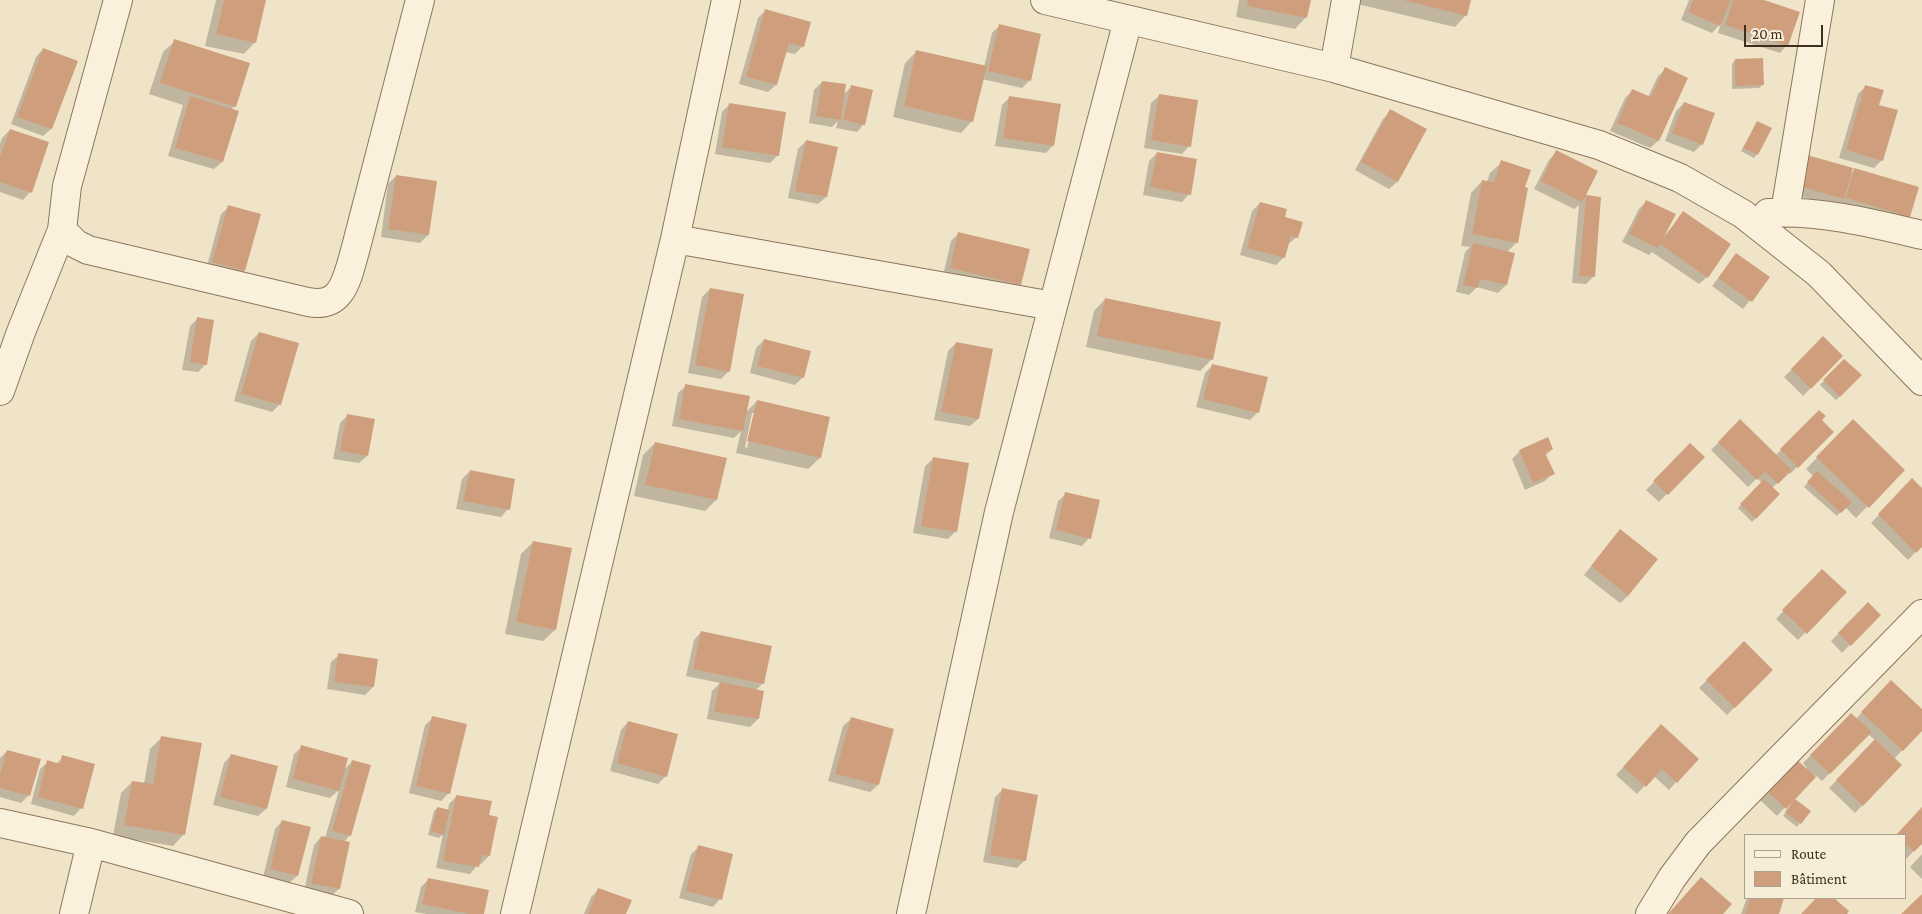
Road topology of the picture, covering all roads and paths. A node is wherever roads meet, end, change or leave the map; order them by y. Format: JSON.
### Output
{"nodes":[{"id":1,"x":118,"y":0,"type":"edge"},
{"id":2,"x":420,"y":0,"type":"edge"},
{"id":3,"x":726,"y":0,"type":"edge"},
{"id":4,"x":1045,"y":0,"type":"edge"},
{"id":5,"x":1346,"y":0,"type":"edge"},
{"id":6,"x":1820,"y":0,"type":"edge"},
{"id":7,"x":1128,"y":20,"type":"junction"},
{"id":8,"x":1334,"y":68,"type":"junction"},
{"id":9,"x":1785,"y":212,"type":"junction"},
{"id":10,"x":1743,"y":214,"type":"junction"},
{"id":11,"x":62,"y":230,"type":"junction"},
{"id":12,"x":1922,"y":235,"type":"edge"},
{"id":13,"x":674,"y":239,"type":"junction"},
{"id":14,"x":1053,"y":306,"type":"junction"},
{"id":15,"x":1922,"y":381,"type":"edge"},
{"id":16,"x":0,"y":391,"type":"edge"},
{"id":17,"x":1922,"y":614,"type":"edge"},
{"id":18,"x":0,"y":823,"type":"edge"},
{"id":19,"x":91,"y":843,"type":"junction"},
{"id":20,"x":74,"y":914,"type":"edge"},
{"id":21,"x":349,"y":914,"type":"edge"},
{"id":22,"x":515,"y":914,"type":"edge"},
{"id":23,"x":911,"y":914,"type":"edge"},
{"id":24,"x":1650,"y":914,"type":"edge"}],
"edges":[{"from":1,"to":11,"type":"street"},
{"from":2,"to":11,"type":"street"},
{"from":3,"to":13,"type":"street"},
{"from":4,"to":7,"type":"street"},
{"from":5,"to":8,"type":"street"},
{"from":6,"to":9,"type":"street"},
{"from":7,"to":8,"type":"street"},
{"from":7,"to":14,"type":"street"},
{"from":8,"to":10,"type":"street"},
{"from":9,"to":10,"type":"street"},
{"from":9,"to":12,"type":"street"},
{"from":10,"to":15,"type":"street"},
{"from":11,"to":16,"type":"street"},
{"from":13,"to":14,"type":"street"},
{"from":13,"to":22,"type":"street"},
{"from":14,"to":23,"type":"street"},
{"from":17,"to":24,"type":"street"},
{"from":18,"to":19,"type":"street"},
{"from":19,"to":20,"type":"street"},
{"from":19,"to":21,"type":"street"}]}
